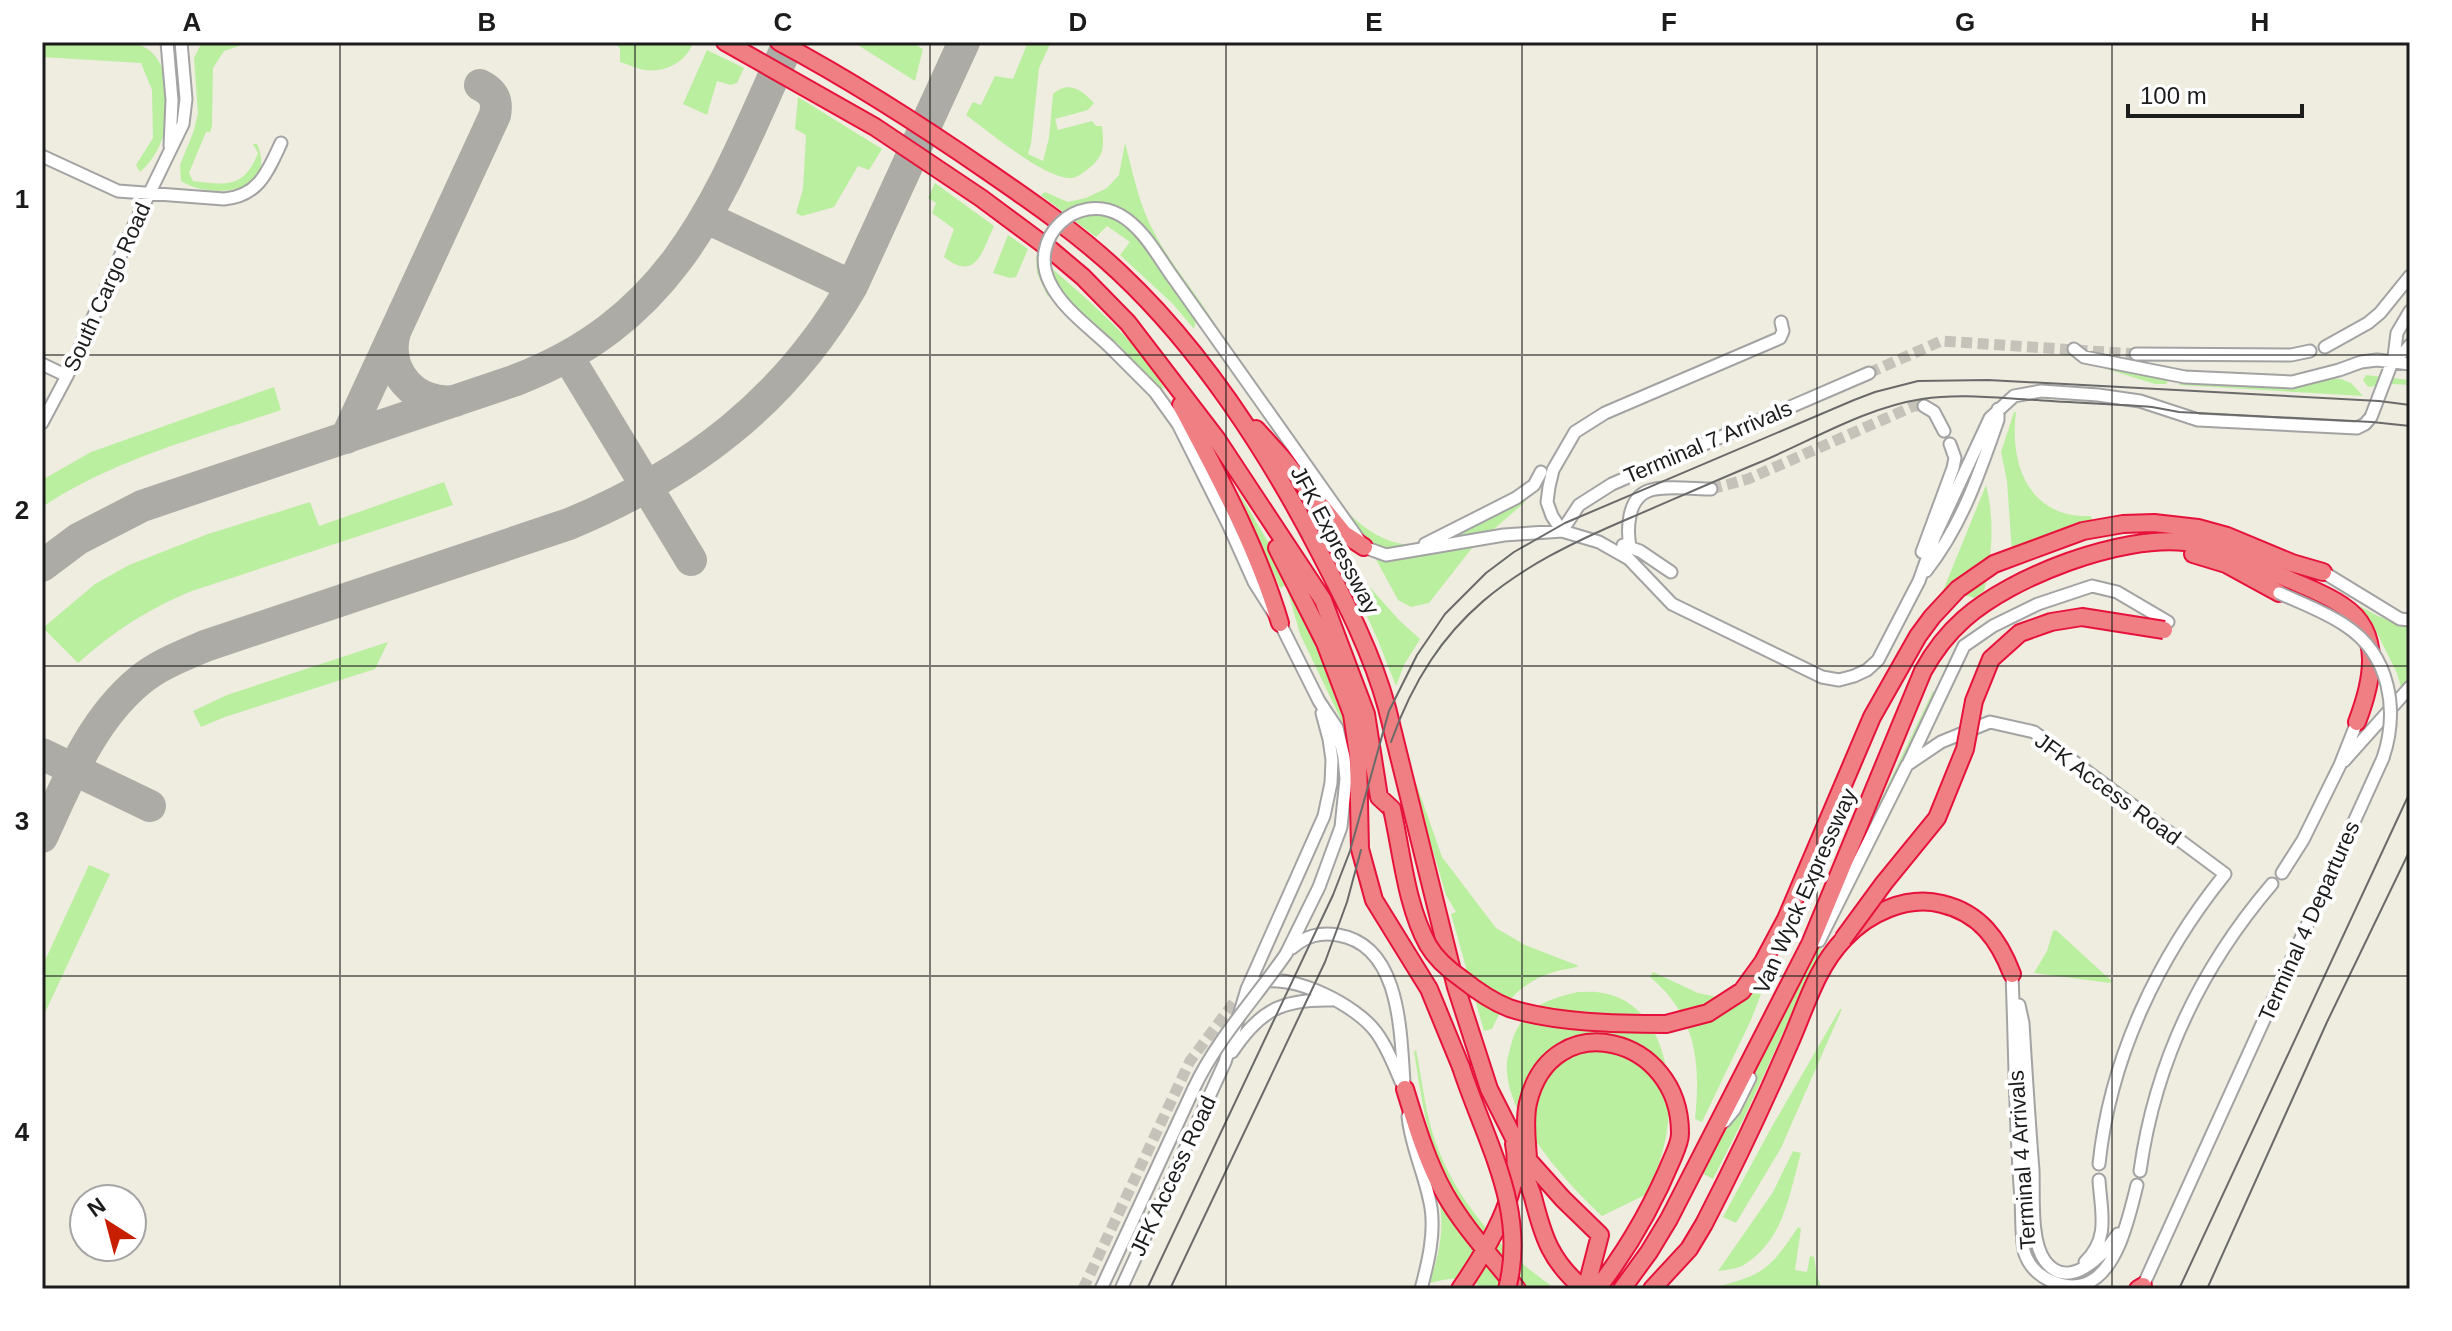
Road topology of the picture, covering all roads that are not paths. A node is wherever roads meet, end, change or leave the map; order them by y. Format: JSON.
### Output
{"nodes":[{"id":1,"x":167,"y":42,"type":"edge"},
{"id":2,"x":181,"y":42,"type":"edge"},
{"id":3,"x":725,"y":42,"type":"edge"},
{"id":4,"x":779,"y":42,"type":"edge"},
{"id":5,"x":281,"y":143,"type":"dead end"},
{"id":6,"x":170,"y":150,"type":"junction"},
{"id":7,"x":42,"y":156,"type":"edge"},
{"id":8,"x":149,"y":194,"type":"junction"},
{"id":9,"x":2410,"y":276,"type":"edge"},
{"id":10,"x":2410,"y":311,"type":"edge"},
{"id":11,"x":1781,"y":322,"type":"dead end"},
{"id":12,"x":2410,"y":345,"type":"edge"},
{"id":13,"x":2325,"y":347,"type":"dead end"},
{"id":14,"x":2074,"y":349,"type":"dead end"},
{"id":15,"x":2310,"y":351,"type":"dead end"},
{"id":16,"x":2136,"y":354,"type":"tunnel mouth"},
{"id":17,"x":1156,"y":357,"type":"junction"},
{"id":18,"x":2392,"y":360,"type":"junction"},
{"id":19,"x":42,"y":364,"type":"edge"},
{"id":20,"x":2410,"y":364,"type":"edge"},
{"id":21,"x":1869,"y":373,"type":"tunnel mouth"},
{"id":22,"x":67,"y":376,"type":"junction"},
{"id":23,"x":1217,"y":386,"type":"junction"},
{"id":24,"x":1924,"y":406,"type":"dead end"},
{"id":25,"x":42,"y":423,"type":"edge"},
{"id":26,"x":1944,"y":431,"type":"dead end"},
{"id":27,"x":1216,"y":438,"type":"junction"},
{"id":28,"x":1950,"y":444,"type":"dead end"},
{"id":29,"x":1541,"y":472,"type":"dead end"},
{"id":30,"x":1711,"y":489,"type":"tunnel mouth"},
{"id":31,"x":1562,"y":531,"type":"junction"},
{"id":32,"x":1599,"y":542,"type":"junction"},
{"id":33,"x":1364,"y":547,"type":"junction"},
{"id":34,"x":1630,"y":547,"type":"junction"},
{"id":35,"x":1410,"y":551,"type":"junction"},
{"id":36,"x":2073,"y":561,"type":"junction"},
{"id":37,"x":1671,"y":572,"type":"dead end"},
{"id":38,"x":2323,"y":572,"type":"joint"},
{"id":39,"x":1919,"y":581,"type":"junction"},
{"id":40,"x":2279,"y":593,"type":"joint"},
{"id":41,"x":1323,"y":600,"type":"junction"},
{"id":42,"x":2407,"y":620,"type":"edge"},
{"id":43,"x":1280,"y":623,"type":"junction"},
{"id":44,"x":2166,"y":626,"type":"joint"},
{"id":45,"x":2410,"y":687,"type":"edge"},
{"id":46,"x":1319,"y":701,"type":"junction"},
{"id":47,"x":2357,"y":722,"type":"joint"},
{"id":48,"x":1907,"y":765,"type":"junction"},
{"id":49,"x":2340,"y":765,"type":"junction"},
{"id":50,"x":1392,"y":809,"type":"junction"},
{"id":51,"x":2282,"y":873,"type":"dead end"},
{"id":52,"x":2272,"y":884,"type":"dead end"},
{"id":53,"x":1843,"y":939,"type":"junction"},
{"id":54,"x":1286,"y":954,"type":"junction"},
{"id":55,"x":2012,"y":974,"type":"junction"},
{"id":56,"x":1253,"y":991,"type":"junction"},
{"id":57,"x":1333,"y":1000,"type":"junction"},
{"id":58,"x":1235,"y":1001,"type":"tunnel mouth"},
{"id":59,"x":1225,"y":1062,"type":"junction"},
{"id":60,"x":1405,"y":1089,"type":"junction"},
{"id":61,"x":1709,"y":1142,"type":"junction"},
{"id":62,"x":1523,"y":1160,"type":"junction"},
{"id":63,"x":2099,"y":1164,"type":"dead end"},
{"id":64,"x":2140,"y":1171,"type":"dead end"},
{"id":65,"x":2099,"y":1180,"type":"dead end"},
{"id":66,"x":2137,"y":1185,"type":"dead end"},
{"id":67,"x":2126,"y":1223,"type":"junction"},
{"id":68,"x":1689,"y":1249,"type":"junction"},
{"id":69,"x":2066,"y":1272,"type":"junction"},
{"id":70,"x":2141,"y":1288,"type":"edge"},
{"id":71,"x":1101,"y":1289,"type":"edge"},
{"id":72,"x":1121,"y":1289,"type":"edge"},
{"id":73,"x":1421,"y":1289,"type":"edge"},
{"id":74,"x":1460,"y":1289,"type":"edge"},
{"id":75,"x":1507,"y":1289,"type":"edge"},
{"id":76,"x":1517,"y":1289,"type":"edge"},
{"id":77,"x":1585,"y":1289,"type":"edge"},
{"id":78,"x":1597,"y":1289,"type":"edge"},
{"id":79,"x":1622,"y":1289,"type":"edge"},
{"id":80,"x":1652,"y":1289,"type":"edge"},
{"id":81,"x":1666,"y":1289,"type":"edge"}],
"edges":[{"from":1,"to":6,"type":"street","name":"South Cargo Road"},
{"from":2,"to":6,"type":"street","name":"South Cargo Road"},
{"from":3,"to":17,"type":"highway","name":"JFK Expressway"},
{"from":4,"to":23,"type":"highway","name":"JFK Expressway"},
{"from":5,"to":8,"type":"street"},
{"from":6,"to":8,"type":"street","name":"South Cargo Road"},
{"from":7,"to":8,"type":"street"},
{"from":8,"to":22,"type":"street","name":"South Cargo Road"},
{"from":9,"to":13,"type":"street"},
{"from":10,"to":18,"type":"street"},
{"from":11,"to":31,"type":"street"},
{"from":12,"to":18,"type":"street"},
{"from":14,"to":18,"type":"street"},
{"from":15,"to":16,"type":"street"},
{"from":17,"to":27,"type":"highway","name":"JFK Expressway"},
{"from":17,"to":43,"type":"highway"},
{"from":18,"to":20,"type":"street"},
{"from":18,"to":39,"type":"street"},
{"from":19,"to":22,"type":"street"},
{"from":21,"to":31,"type":"street","name":"Terminal 7 Arrivals"},
{"from":22,"to":25,"type":"street","name":"South Cargo Road"},
{"from":23,"to":33,"type":"highway"},
{"from":23,"to":62,"type":"highway","name":"JFK Expressway"},
{"from":24,"to":26,"type":"street"},
{"from":27,"to":41,"type":"highway","name":"JFK Expressway"},
{"from":27,"to":75,"type":"highway","bridge":true},
{"from":28,"to":39,"type":"street"},
{"from":29,"to":35,"type":"street"},
{"from":30,"to":34,"type":"street","name":"Terminal 7 Arrivals"},
{"from":31,"to":32,"type":"street"},
{"from":31,"to":35,"type":"street"},
{"from":32,"to":34,"type":"street"},
{"from":32,"to":39,"type":"street"},
{"from":33,"to":35,"type":"street"},
{"from":33,"to":43,"type":"street","bridge":true},
{"from":34,"to":37,"type":"street"},
{"from":36,"to":40,"type":"highway"},
{"from":36,"to":47,"type":"highway"},
{"from":36,"to":61,"type":"highway","name":"Van Wyck Expressway"},
{"from":38,"to":42,"type":"street"},
{"from":38,"to":50,"type":"highway","bridge":true},
{"from":40,"to":70,"type":"street","name":"Terminal 4 Departures","bridge":true},
{"from":41,"to":50,"type":"highway"},
{"from":41,"to":50,"type":"highway","name":"JFK Expressway"},
{"from":43,"to":46,"type":"street"},
{"from":44,"to":48,"type":"street"},
{"from":44,"to":53,"type":"highway","bridge":true},
{"from":45,"to":49,"type":"street"},
{"from":46,"to":54,"type":"street"},
{"from":46,"to":56,"type":"street"},
{"from":47,"to":49,"type":"street"},
{"from":48,"to":61,"type":"street","name":"JFK Access Road"},
{"from":48,"to":63,"type":"street","name":"JFK Access Road"},
{"from":49,"to":51,"type":"street"},
{"from":52,"to":64,"type":"street"},
{"from":53,"to":55,"type":"highway"},
{"from":53,"to":68,"type":"highway"},
{"from":54,"to":56,"type":"street","bridge":true},
{"from":54,"to":60,"type":"street"},
{"from":55,"to":67,"type":"street","name":"Terminal 4 Arrivals"},
{"from":55,"to":69,"type":"street"},
{"from":56,"to":57,"type":"street"},
{"from":56,"to":58,"type":"street"},
{"from":56,"to":59,"type":"street"},
{"from":56,"to":71,"type":"street","bridge":true},
{"from":57,"to":59,"type":"street"},
{"from":57,"to":60,"type":"street"},
{"from":59,"to":72,"type":"street","name":"JFK Access Road"},
{"from":60,"to":73,"type":"street"},
{"from":60,"to":76,"type":"highway"},
{"from":61,"to":79,"type":"highway","name":"Van Wyck Expressway"},
{"from":62,"to":74,"type":"highway"},
{"from":62,"to":77,"type":"highway"},
{"from":62,"to":77,"type":"highway","name":"JFK Expressway"},
{"from":62,"to":78,"type":"highway"},
{"from":65,"to":69,"type":"street"},
{"from":66,"to":67,"type":"street","name":"Terminal 4 Arrivals"},
{"from":67,"to":69,"type":"street"},
{"from":68,"to":80,"type":"highway"},
{"from":68,"to":81,"type":"highway"}]}
